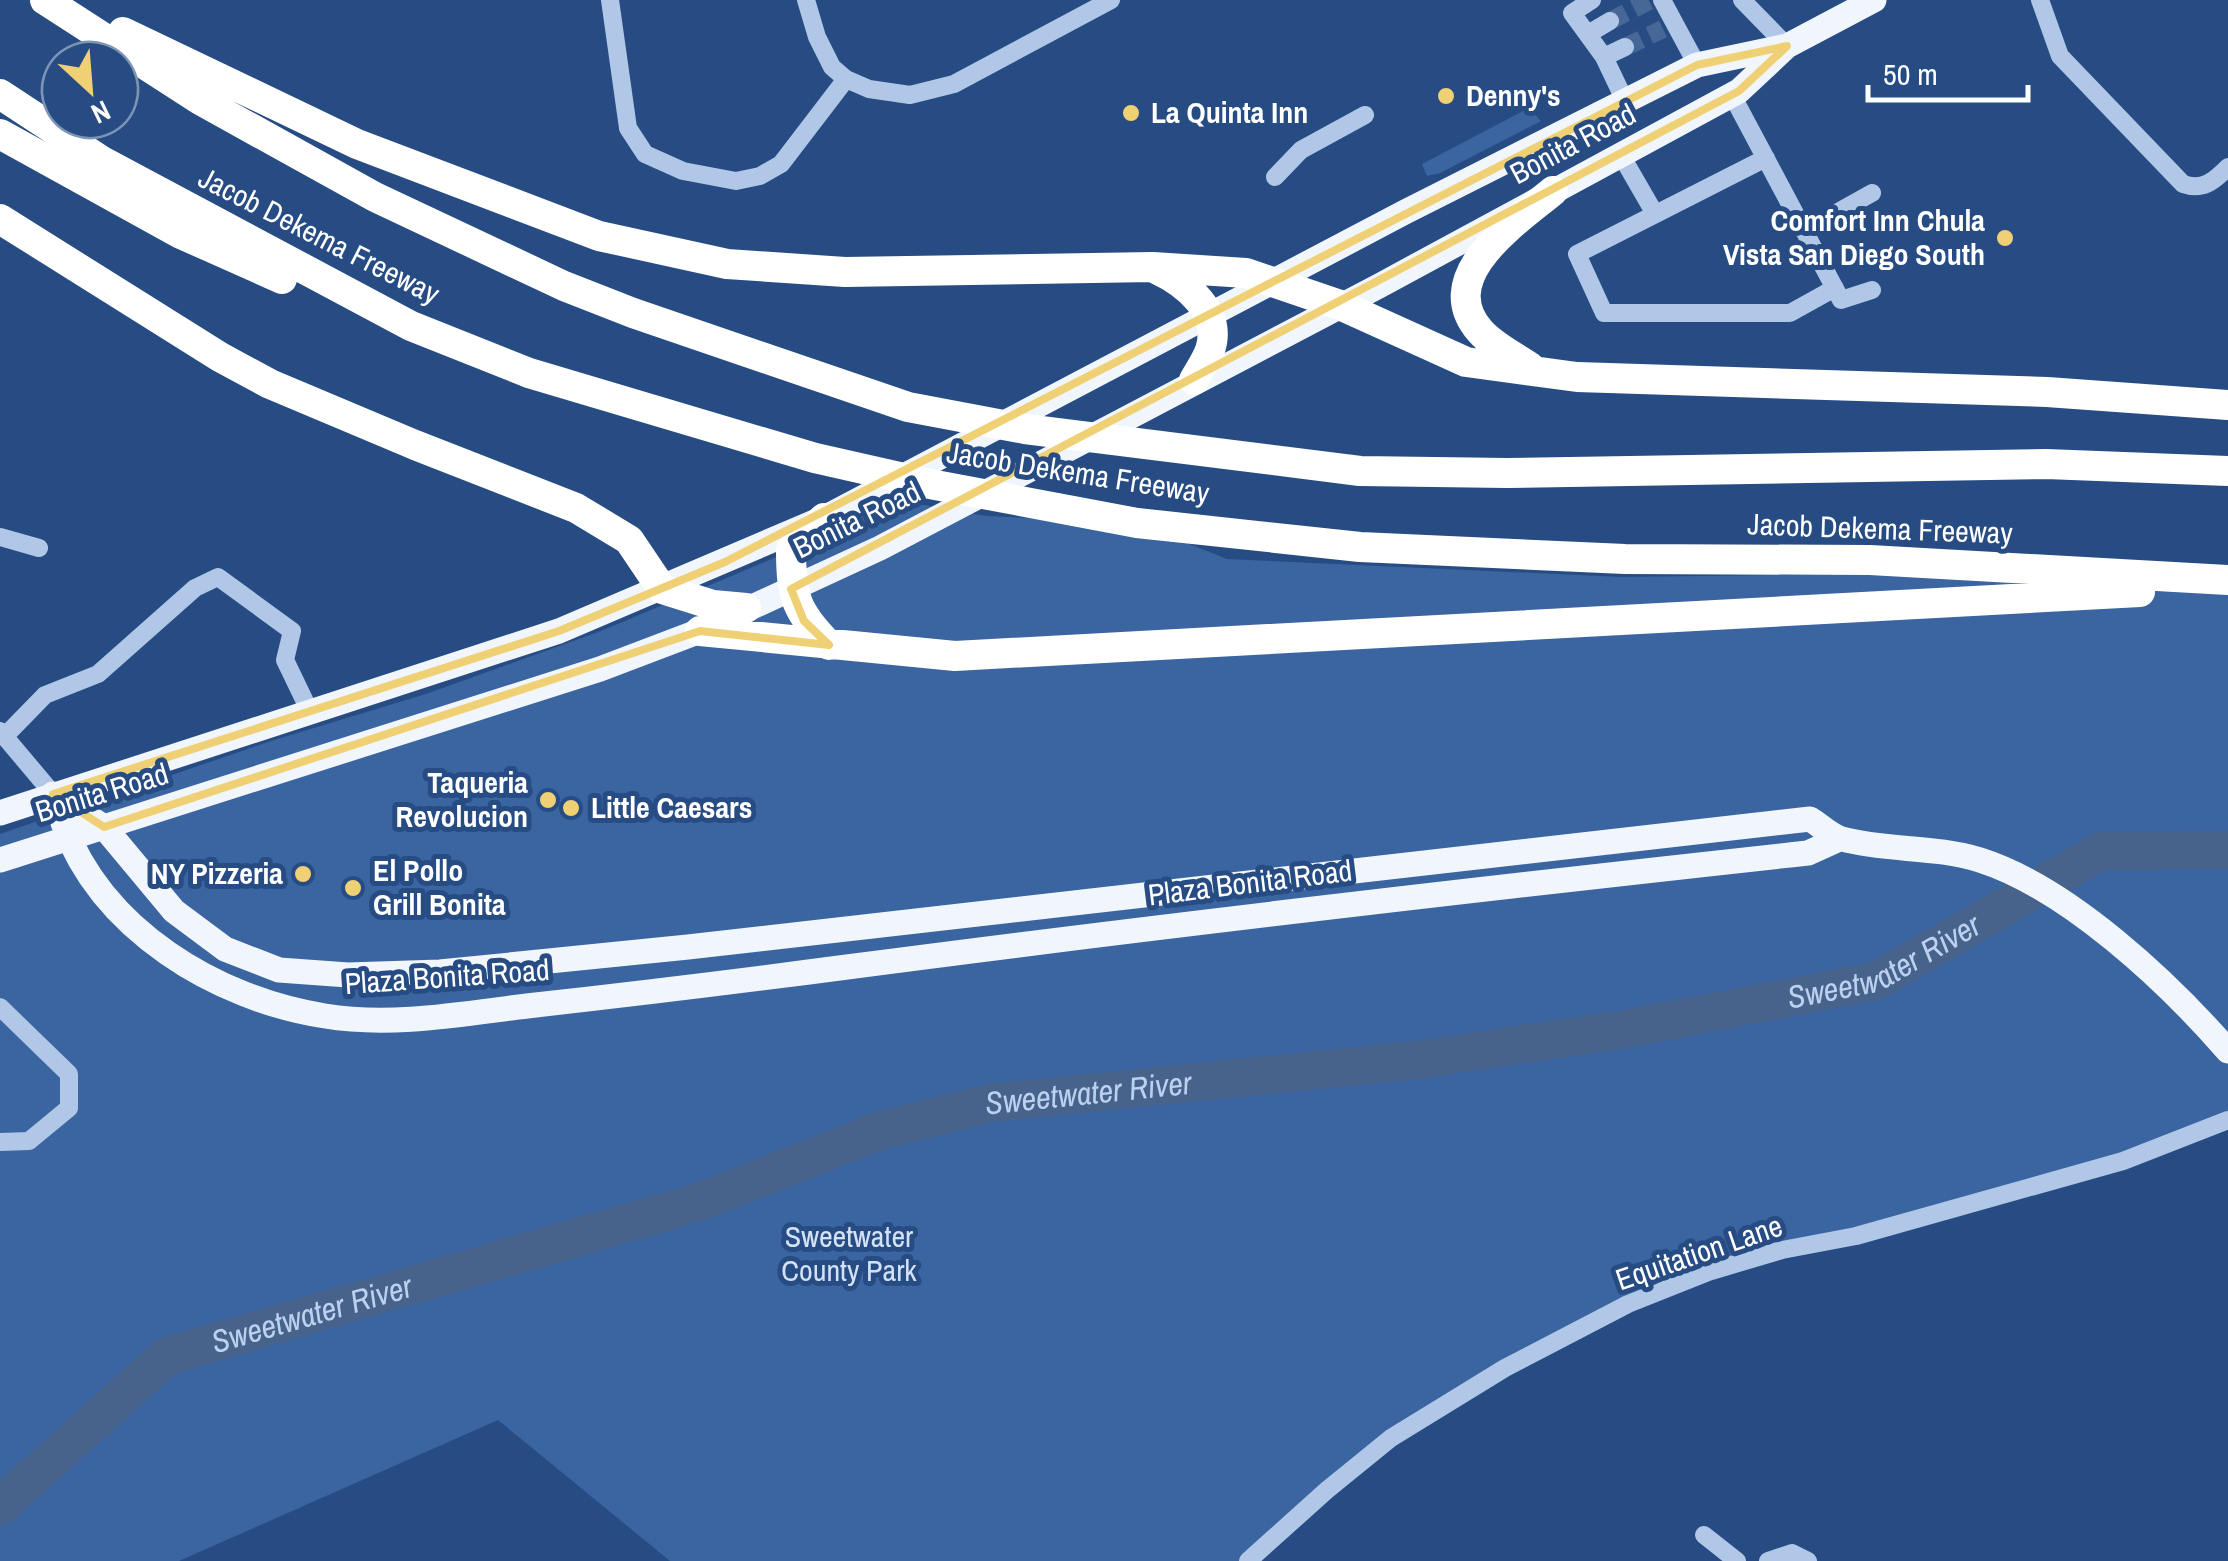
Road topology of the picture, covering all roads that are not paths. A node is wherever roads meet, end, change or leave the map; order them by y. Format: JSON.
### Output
{"nodes":[{"id":1,"x":45,"y":0,"type":"edge"},
{"id":2,"x":58,"y":0,"type":"edge"},
{"id":3,"x":610,"y":0,"type":"edge"},
{"id":4,"x":806,"y":0,"type":"edge"},
{"id":5,"x":1112,"y":0,"type":"edge"},
{"id":6,"x":1592,"y":0,"type":"edge"},
{"id":7,"x":1662,"y":0,"type":"edge"},
{"id":8,"x":1742,"y":0,"type":"edge"},
{"id":9,"x":1874,"y":0,"type":"edge"},
{"id":10,"x":2040,"y":0,"type":"edge"},
{"id":11,"x":1566,"y":6,"type":"edge"},
{"id":12,"x":1610,"y":21,"type":"tunnel mouth"},
{"id":13,"x":1588,"y":34,"type":"junction"},
{"id":14,"x":1787,"y":46,"type":"junction"},
{"id":15,"x":1625,"y":48,"type":"tunnel mouth"},
{"id":16,"x":1604,"y":57,"type":"junction"},
{"id":17,"x":1697,"y":65,"type":"junction"},
{"id":18,"x":846,"y":78,"type":"junction"},
{"id":19,"x":0,"y":94,"type":"edge"},
{"id":20,"x":1732,"y":95,"type":"junction"},
{"id":21,"x":1625,"y":101,"type":"junction"},
{"id":22,"x":1364,"y":116,"type":"dead end"},
{"id":23,"x":0,"y":134,"type":"edge"},
{"id":24,"x":1622,"y":155,"type":"junction"},
{"id":25,"x":1766,"y":158,"type":"junction"},
{"id":26,"x":2228,"y":167,"type":"edge"},
{"id":27,"x":1275,"y":178,"type":"dead end"},
{"id":28,"x":1554,"y":192,"type":"junction"},
{"id":29,"x":1872,"y":193,"type":"dead end"},
{"id":30,"x":1655,"y":214,"type":"junction"},
{"id":31,"x":0,"y":219,"type":"edge"},
{"id":32,"x":1804,"y":231,"type":"junction"},
{"id":33,"x":1153,"y":268,"type":"junction"},
{"id":34,"x":1276,"y":282,"type":"junction"},
{"id":35,"x":1835,"y":288,"type":"junction"},
{"id":36,"x":1872,"y":290,"type":"dead end"},
{"id":37,"x":1340,"y":306,"type":"junction"},
{"id":38,"x":1210,"y":316,"type":"junction"},
{"id":39,"x":411,"y":326,"type":"junction"},
{"id":40,"x":1537,"y":372,"type":"junction"},
{"id":41,"x":1194,"y":380,"type":"junction"},
{"id":42,"x":2228,"y":405,"type":"edge"},
{"id":43,"x":2228,"y":471,"type":"edge"},
{"id":44,"x":824,"y":518,"type":"junction"},
{"id":45,"x":0,"y":537,"type":"edge"},
{"id":46,"x":39,"y":548,"type":"dead end"},
{"id":47,"x":2228,"y":584,"type":"edge"},
{"id":48,"x":662,"y":589,"type":"junction"},
{"id":49,"x":791,"y":589,"type":"junction"},
{"id":50,"x":746,"y":608,"type":"junction"},
{"id":51,"x":700,"y":631,"type":"junction"},
{"id":52,"x":828,"y":645,"type":"junction"},
{"id":53,"x":310,"y":712,"type":"junction"},
{"id":54,"x":3,"y":733,"type":"edge"},
{"id":55,"x":54,"y":794,"type":"junction"},
{"id":56,"x":0,"y":813,"type":"edge"},
{"id":57,"x":104,"y":827,"type":"junction"},
{"id":58,"x":69,"y":838,"type":"junction"},
{"id":59,"x":1839,"y":839,"type":"junction"},
{"id":60,"x":0,"y":860,"type":"edge"},
{"id":61,"x":0,"y":1007,"type":"edge"},
{"id":62,"x":2228,"y":1051,"type":"edge"},
{"id":63,"x":2228,"y":1120,"type":"edge"},
{"id":64,"x":0,"y":1142,"type":"edge"},
{"id":65,"x":1704,"y":1536,"type":"dead end"},
{"id":66,"x":1248,"y":1561,"type":"edge"},
{"id":67,"x":1738,"y":1561,"type":"edge"},
{"id":68,"x":1768,"y":1561,"type":"edge"},
{"id":69,"x":1808,"y":1561,"type":"edge"}],
"edges":[{"from":1,"to":43,"type":"highway","name":"Jacob Dekema Freeway"},
{"from":2,"to":33,"type":"highway"},
{"from":3,"to":18,"type":"street"},
{"from":4,"to":18,"type":"street"},
{"from":5,"to":18,"type":"street"},
{"from":6,"to":11,"type":"street"},
{"from":7,"to":17,"type":"street"},
{"from":8,"to":14,"type":"street"},
{"from":9,"to":14,"type":"main road","name":"Bonita Road"},
{"from":10,"to":26,"type":"street"},
{"from":11,"to":13,"type":"street"},
{"from":12,"to":13,"type":"street"},
{"from":13,"to":16,"type":"street"},
{"from":14,"to":17,"type":"main road","name":"Bonita Road"},
{"from":14,"to":20,"type":"main road","name":"Bonita Road"},
{"from":15,"to":16,"type":"street"},
{"from":16,"to":21,"type":"street"},
{"from":17,"to":21,"type":"main road","name":"Bonita Road"},
{"from":19,"to":39,"type":"highway","name":"Jacob Dekema Freeway"},
{"from":20,"to":24,"type":"main road","name":"Bonita Road"},
{"from":20,"to":25,"type":"street"},
{"from":21,"to":34,"type":"main road","name":"Bonita Road"},
{"from":22,"to":27,"type":"street"},
{"from":23,"to":39,"type":"highway"},
{"from":24,"to":28,"type":"main road","name":"Bonita Road"},
{"from":24,"to":30,"type":"street"},
{"from":25,"to":30,"type":"street"},
{"from":25,"to":32,"type":"street"},
{"from":28,"to":37,"type":"main road","name":"Bonita Road"},
{"from":28,"to":40,"type":"highway"},
{"from":29,"to":32,"type":"street"},
{"from":30,"to":35,"type":"street"},
{"from":31,"to":48,"type":"highway"},
{"from":32,"to":35,"type":"street"},
{"from":33,"to":34,"type":"highway"},
{"from":33,"to":38,"type":"highway"},
{"from":34,"to":37,"type":"highway"},
{"from":34,"to":38,"type":"main road","name":"Bonita Road"},
{"from":35,"to":36,"type":"street"},
{"from":37,"to":40,"type":"highway"},
{"from":37,"to":41,"type":"main road","name":"Bonita Road"},
{"from":38,"to":41,"type":"highway"},
{"from":38,"to":44,"type":"main road","name":"Bonita Road"},
{"from":39,"to":47,"type":"highway","name":"Jacob Dekema Freeway"},
{"from":40,"to":42,"type":"highway"},
{"from":41,"to":49,"type":"main road","name":"Bonita Road"},
{"from":44,"to":48,"type":"main road","name":"Bonita Road"},
{"from":44,"to":49,"type":"highway"},
{"from":45,"to":46,"type":"street"},
{"from":47,"to":52,"type":"highway"},
{"from":48,"to":50,"type":"highway"},
{"from":48,"to":53,"type":"main road","name":"Bonita Road"},
{"from":49,"to":50,"type":"main road","name":"Bonita Road"},
{"from":49,"to":52,"type":"highway"},
{"from":50,"to":51,"type":"main road","name":"Bonita Road"},
{"from":51,"to":52,"type":"highway"},
{"from":51,"to":57,"type":"main road","name":"Bonita Road"},
{"from":53,"to":54,"type":"street"},
{"from":53,"to":55,"type":"main road","name":"Bonita Road"},
{"from":54,"to":55,"type":"street"},
{"from":55,"to":56,"type":"main road","name":"Bonita Road"},
{"from":55,"to":57,"type":"main road","name":"Plaza Bonita Road"},
{"from":55,"to":58,"type":"main road","name":"Plaza Bonita Road"},
{"from":57,"to":58,"type":"main road","name":"Bonita Road"},
{"from":57,"to":59,"type":"main road","name":"Plaza Bonita Road"},
{"from":58,"to":59,"type":"main road","name":"Plaza Bonita Road"},
{"from":58,"to":60,"type":"main road","name":"Bonita Road"},
{"from":59,"to":62,"type":"main road","name":"Plaza Bonita Road"},
{"from":61,"to":64,"type":"street"},
{"from":63,"to":66,"type":"street","name":"Equitation Lane"},
{"from":65,"to":67,"type":"street"},
{"from":68,"to":69,"type":"street"}]}
